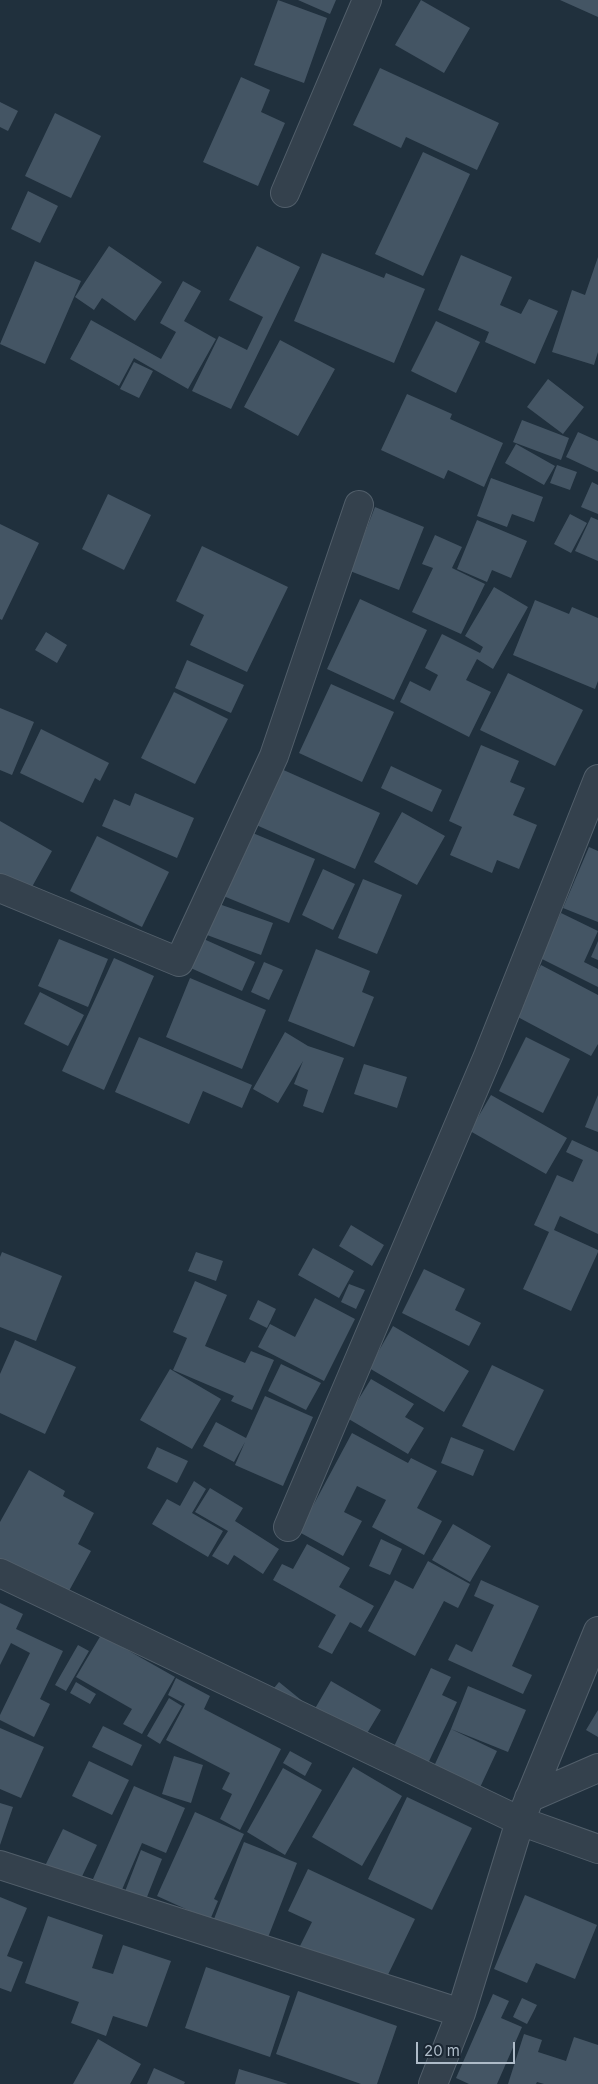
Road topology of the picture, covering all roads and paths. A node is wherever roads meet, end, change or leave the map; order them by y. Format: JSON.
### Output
{"nodes":[{"id":1,"x":367,"y":0,"type":"edge"},
{"id":2,"x":285,"y":194,"type":"dead end"},
{"id":3,"x":359,"y":505,"type":"dead end"},
{"id":4,"x":598,"y":779,"type":"edge"},
{"id":5,"x":0,"y":888,"type":"edge"},
{"id":6,"x":288,"y":1527,"type":"dead end"},
{"id":7,"x":0,"y":1573,"type":"edge"},
{"id":8,"x":598,"y":1631,"type":"edge"},
{"id":9,"x":598,"y":1768,"type":"edge"},
{"id":10,"x":524,"y":1809,"type":"junction"},
{"id":11,"x":598,"y":1849,"type":"edge"},
{"id":12,"x":0,"y":1865,"type":"edge"},
{"id":13,"x":461,"y":2014,"type":"junction"},
{"id":14,"x":442,"y":2082,"type":"edge"}],
"edges":[{"from":1,"to":2,"type":"street"},
{"from":3,"to":5,"type":"street"},
{"from":4,"to":6,"type":"street"},
{"from":7,"to":10,"type":"street"},
{"from":8,"to":10,"type":"street"},
{"from":9,"to":10,"type":"street"},
{"from":10,"to":11,"type":"street"},
{"from":10,"to":13,"type":"street"},
{"from":12,"to":13,"type":"street"},
{"from":13,"to":14,"type":"street"}]}
